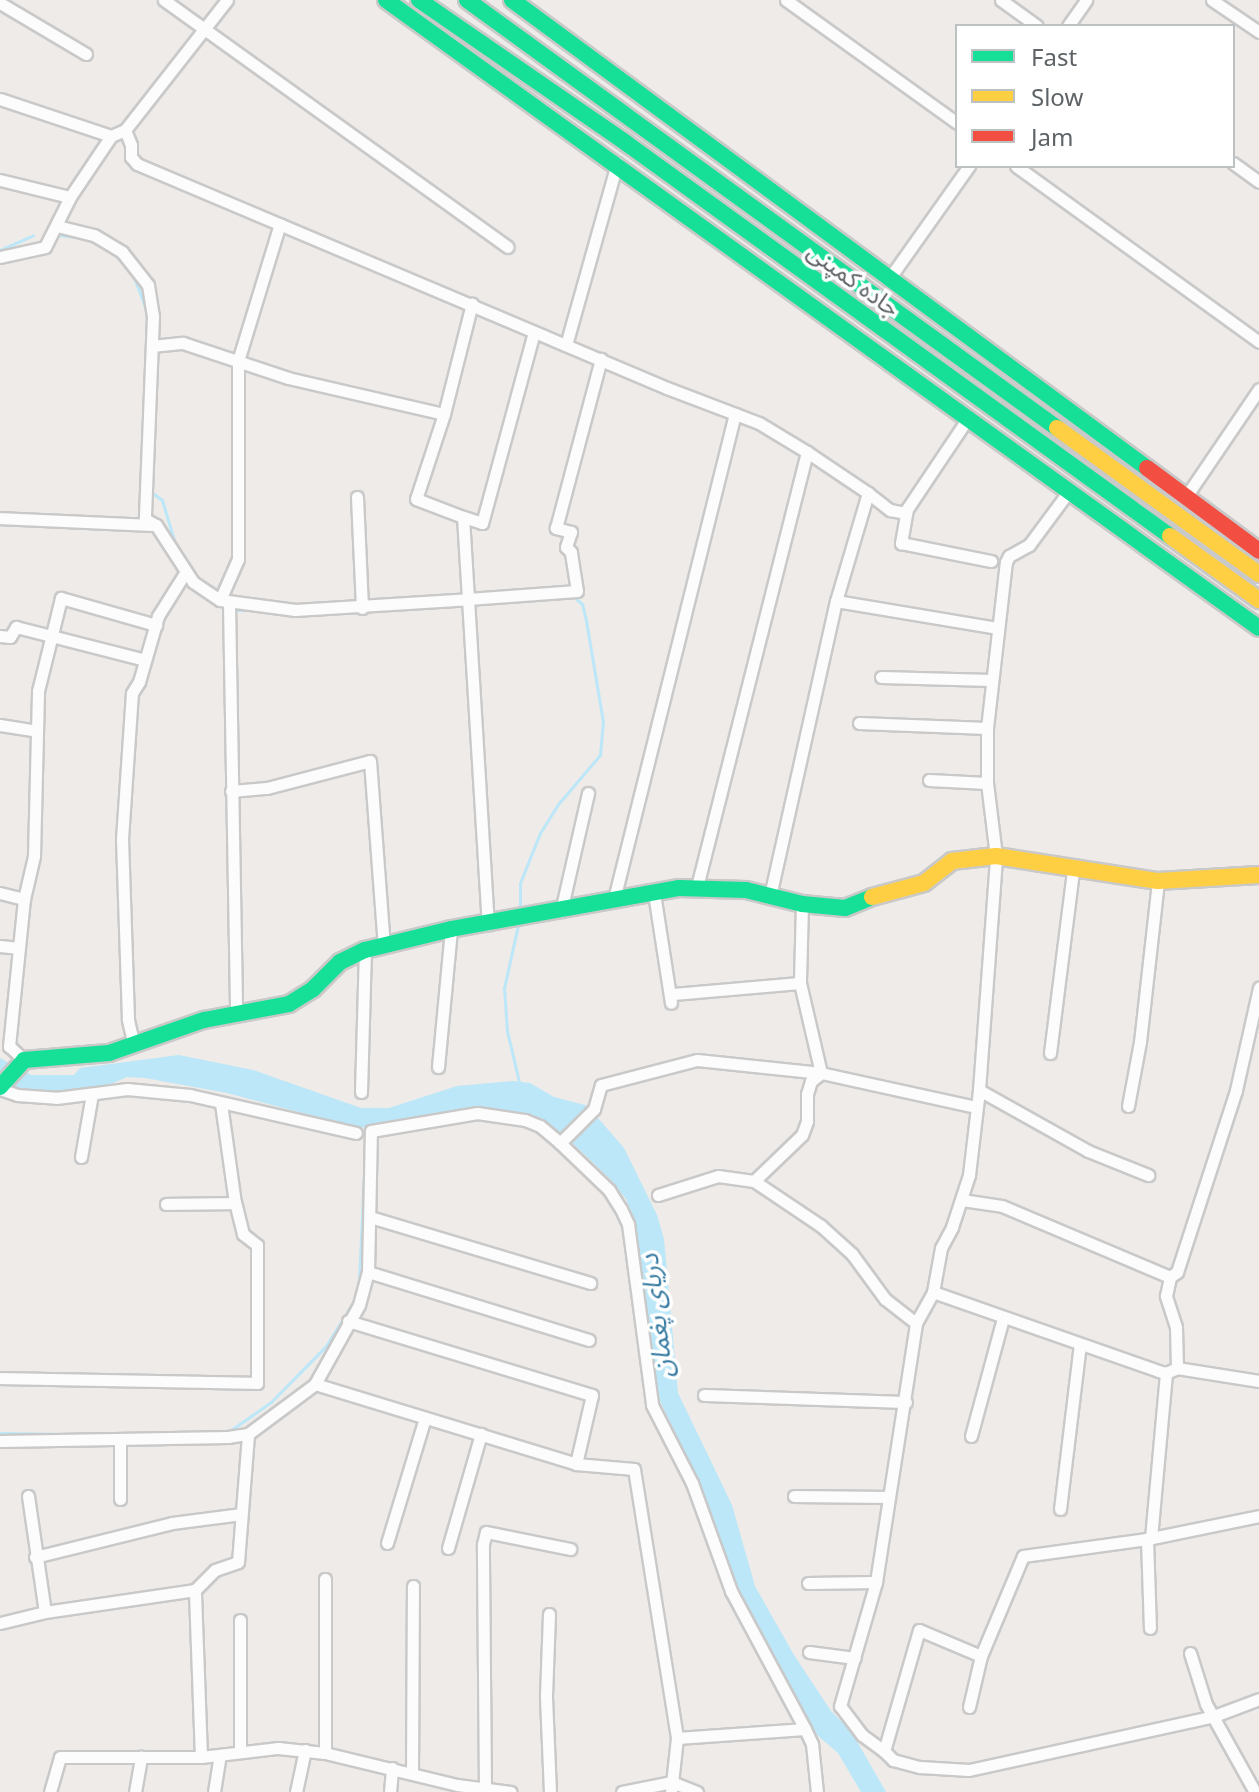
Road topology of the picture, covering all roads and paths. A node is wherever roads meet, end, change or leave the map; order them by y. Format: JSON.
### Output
{"nodes":[{"id":1,"x":164,"y":0,"type":"edge"},
{"id":2,"x":227,"y":0,"type":"edge"},
{"id":3,"x":386,"y":0,"type":"edge"},
{"id":4,"x":419,"y":0,"type":"edge"},
{"id":5,"x":467,"y":0,"type":"edge"},
{"id":6,"x":512,"y":0,"type":"edge"},
{"id":7,"x":786,"y":0,"type":"edge"},
{"id":8,"x":1001,"y":0,"type":"edge"},
{"id":9,"x":1086,"y":0,"type":"edge"},
{"id":10,"x":1212,"y":0,"type":"edge"},
{"id":11,"x":0,"y":3,"type":"edge"},
{"id":12,"x":1034,"y":24,"type":"edge"},
{"id":13,"x":1069,"y":24,"type":"edge"},
{"id":14,"x":204,"y":30,"type":"junction"},
{"id":15,"x":1259,"y":32,"type":"edge"},
{"id":16,"x":86,"y":54,"type":"dead end"},
{"id":17,"x":0,"y":99,"type":"edge"},
{"id":18,"x":955,"y":122,"type":"edge"},
{"id":19,"x":125,"y":130,"type":"junction"},
{"id":20,"x":111,"y":136,"type":"junction"},
{"id":21,"x":617,"y":163,"type":"junction"},
{"id":22,"x":1235,"y":164,"type":"edge"},
{"id":23,"x":968,"y":168,"type":"edge"},
{"id":24,"x":1019,"y":168,"type":"edge"},
{"id":25,"x":0,"y":180,"type":"edge"},
{"id":26,"x":1259,"y":182,"type":"edge"},
{"id":27,"x":70,"y":197,"type":"junction"},
{"id":28,"x":280,"y":224,"type":"junction"},
{"id":29,"x":57,"y":226,"type":"junction"},
{"id":30,"x":508,"y":247,"type":"dead end"},
{"id":31,"x":0,"y":257,"type":"edge"},
{"id":32,"x":891,"y":276,"type":"junction"},
{"id":33,"x":472,"y":303,"type":"junction"},
{"id":34,"x":534,"y":332,"type":"junction"},
{"id":35,"x":1259,"y":342,"type":"edge"},
{"id":36,"x":566,"y":345,"type":"junction"},
{"id":37,"x":152,"y":346,"type":"junction"},
{"id":38,"x":601,"y":359,"type":"junction"},
{"id":39,"x":238,"y":361,"type":"junction"},
{"id":40,"x":1259,"y":389,"type":"edge"},
{"id":41,"x":444,"y":414,"type":"junction"},
{"id":42,"x":735,"y":414,"type":"junction"},
{"id":43,"x":968,"y":418,"type":"junction"},
{"id":44,"x":807,"y":452,"type":"junction"},
{"id":45,"x":1069,"y":491,"type":"junction"},
{"id":46,"x":868,"y":493,"type":"junction"},
{"id":47,"x":1187,"y":495,"type":"junction"},
{"id":48,"x":357,"y":497,"type":"dead end"},
{"id":49,"x":905,"y":513,"type":"junction"},
{"id":50,"x":463,"y":517,"type":"junction"},
{"id":51,"x":0,"y":518,"type":"edge"},
{"id":52,"x":156,"y":525,"type":"junction"},
{"id":53,"x":1259,"y":551,"type":"edge"},
{"id":54,"x":991,"y":561,"type":"dead end"},
{"id":55,"x":185,"y":573,"type":"junction"},
{"id":56,"x":1259,"y":574,"type":"edge"},
{"id":57,"x":468,"y":599,"type":"junction"},
{"id":58,"x":1259,"y":600,"type":"edge"},
{"id":59,"x":225,"y":601,"type":"junction"},
{"id":60,"x":836,"y":601,"type":"junction"},
{"id":61,"x":362,"y":608,"type":"junction"},
{"id":62,"x":156,"y":625,"type":"junction"},
{"id":63,"x":997,"y":628,"type":"junction"},
{"id":64,"x":1259,"y":628,"type":"edge"},
{"id":65,"x":49,"y":636,"type":"junction"},
{"id":66,"x":0,"y":637,"type":"edge"},
{"id":67,"x":145,"y":660,"type":"junction"},
{"id":68,"x":881,"y":677,"type":"dead end"},
{"id":69,"x":991,"y":680,"type":"junction"},
{"id":70,"x":859,"y":723,"type":"dead end"},
{"id":71,"x":0,"y":725,"type":"edge"},
{"id":72,"x":987,"y":728,"type":"junction"},
{"id":73,"x":36,"y":731,"type":"junction"},
{"id":74,"x":929,"y":780,"type":"dead end"},
{"id":75,"x":987,"y":783,"type":"junction"},
{"id":76,"x":231,"y":791,"type":"junction"},
{"id":77,"x":588,"y":793,"type":"dead end"},
{"id":78,"x":996,"y":856,"type":"junction"},
{"id":79,"x":1073,"y":871,"type":"junction"},
{"id":80,"x":1259,"y":875,"type":"edge"},
{"id":81,"x":1158,"y":881,"type":"junction"},
{"id":82,"x":697,"y":886,"type":"junction"},
{"id":83,"x":0,"y":893,"type":"edge"},
{"id":84,"x":654,"y":893,"type":"junction"},
{"id":85,"x":770,"y":896,"type":"junction"},
{"id":86,"x":24,"y":899,"type":"junction"},
{"id":87,"x":614,"y":899,"type":"junction"},
{"id":88,"x":802,"y":904,"type":"junction"},
{"id":89,"x":561,"y":911,"type":"junction"},
{"id":90,"x":488,"y":924,"type":"junction"},
{"id":91,"x":451,"y":929,"type":"junction"},
{"id":92,"x":0,"y":946,"type":"edge"},
{"id":93,"x":384,"y":946,"type":"junction"},
{"id":94,"x":19,"y":948,"type":"junction"},
{"id":95,"x":365,"y":950,"type":"junction"},
{"id":96,"x":800,"y":983,"type":"junction"},
{"id":97,"x":1259,"y":988,"type":"edge"},
{"id":98,"x":236,"y":1014,"type":"junction"},
{"id":99,"x":134,"y":1046,"type":"junction"},
{"id":100,"x":1050,"y":1053,"type":"dead end"},
{"id":101,"x":21,"y":1064,"type":"junction"},
{"id":102,"x":438,"y":1067,"type":"dead end"},
{"id":103,"x":820,"y":1074,"type":"junction"},
{"id":104,"x":1,"y":1087,"type":"edge"},
{"id":105,"x":979,"y":1090,"type":"junction"},
{"id":106,"x":361,"y":1092,"type":"dead end"},
{"id":107,"x":92,"y":1094,"type":"junction"},
{"id":108,"x":221,"y":1104,"type":"junction"},
{"id":109,"x":1128,"y":1106,"type":"dead end"},
{"id":110,"x":975,"y":1107,"type":"junction"},
{"id":111,"x":356,"y":1133,"type":"dead end"},
{"id":112,"x":563,"y":1141,"type":"junction"},
{"id":113,"x":81,"y":1157,"type":"dead end"},
{"id":114,"x":1148,"y":1175,"type":"dead end"},
{"id":115,"x":754,"y":1181,"type":"junction"},
{"id":116,"x":658,"y":1195,"type":"dead end"},
{"id":117,"x":962,"y":1200,"type":"junction"},
{"id":118,"x":235,"y":1203,"type":"junction"},
{"id":119,"x":166,"y":1204,"type":"dead end"},
{"id":120,"x":370,"y":1217,"type":"junction"},
{"id":121,"x":368,"y":1272,"type":"junction"},
{"id":122,"x":1170,"y":1277,"type":"junction"},
{"id":123,"x":590,"y":1283,"type":"dead end"},
{"id":124,"x":933,"y":1292,"type":"junction"},
{"id":125,"x":1003,"y":1318,"type":"junction"},
{"id":126,"x":348,"y":1321,"type":"junction"},
{"id":127,"x":916,"y":1323,"type":"junction"},
{"id":128,"x":589,"y":1340,"type":"dead end"},
{"id":129,"x":1080,"y":1344,"type":"junction"},
{"id":130,"x":1172,"y":1370,"type":"junction"},
{"id":131,"x":0,"y":1378,"type":"edge"},
{"id":132,"x":1259,"y":1381,"type":"edge"},
{"id":133,"x":315,"y":1384,"type":"junction"},
{"id":134,"x":704,"y":1395,"type":"dead end"},
{"id":135,"x":906,"y":1402,"type":"junction"},
{"id":136,"x":425,"y":1418,"type":"junction"},
{"id":137,"x":248,"y":1434,"type":"junction"},
{"id":138,"x":481,"y":1434,"type":"junction"},
{"id":139,"x":971,"y":1436,"type":"dead end"},
{"id":140,"x":120,"y":1440,"type":"junction"},
{"id":141,"x":0,"y":1441,"type":"edge"},
{"id":142,"x":576,"y":1464,"type":"junction"},
{"id":143,"x":28,"y":1496,"type":"dead end"},
{"id":144,"x":794,"y":1496,"type":"dead end"},
{"id":145,"x":889,"y":1497,"type":"junction"},
{"id":146,"x":120,"y":1499,"type":"dead end"},
{"id":147,"x":1060,"y":1509,"type":"dead end"},
{"id":148,"x":241,"y":1514,"type":"junction"},
{"id":149,"x":1259,"y":1516,"type":"edge"},
{"id":150,"x":1149,"y":1538,"type":"junction"},
{"id":151,"x":387,"y":1543,"type":"dead end"},
{"id":152,"x":448,"y":1548,"type":"dead end"},
{"id":153,"x":570,"y":1549,"type":"dead end"},
{"id":154,"x":35,"y":1557,"type":"junction"},
{"id":155,"x":325,"y":1579,"type":"dead end"},
{"id":156,"x":876,"y":1582,"type":"junction"},
{"id":157,"x":808,"y":1583,"type":"dead end"},
{"id":158,"x":413,"y":1586,"type":"dead end"},
{"id":159,"x":195,"y":1590,"type":"junction"},
{"id":160,"x":45,"y":1612,"type":"junction"},
{"id":161,"x":549,"y":1614,"type":"dead end"},
{"id":162,"x":240,"y":1620,"type":"dead end"},
{"id":163,"x":0,"y":1623,"type":"edge"},
{"id":164,"x":1150,"y":1628,"type":"dead end"},
{"id":165,"x":809,"y":1652,"type":"dead end"},
{"id":166,"x":1190,"y":1653,"type":"dead end"},
{"id":167,"x":981,"y":1656,"type":"junction"},
{"id":168,"x":855,"y":1658,"type":"junction"},
{"id":169,"x":1259,"y":1699,"type":"edge"},
{"id":170,"x":969,"y":1707,"type":"dead end"},
{"id":171,"x":1214,"y":1716,"type":"junction"},
{"id":172,"x":805,"y":1729,"type":"junction"},
{"id":173,"x":677,"y":1738,"type":"junction"},
{"id":174,"x":305,"y":1750,"type":"junction"},
{"id":175,"x":884,"y":1751,"type":"junction"},
{"id":176,"x":240,"y":1752,"type":"junction"},
{"id":177,"x":325,"y":1753,"type":"junction"},
{"id":178,"x":220,"y":1755,"type":"junction"},
{"id":179,"x":141,"y":1757,"type":"junction"},
{"id":180,"x":201,"y":1757,"type":"junction"},
{"id":181,"x":392,"y":1768,"type":"junction"},
{"id":182,"x":412,"y":1772,"type":"junction"},
{"id":183,"x":671,"y":1787,"type":"edge"},
{"id":184,"x":485,"y":1788,"type":"junction"},
{"id":185,"x":50,"y":1792,"type":"edge"},
{"id":186,"x":135,"y":1792,"type":"edge"},
{"id":187,"x":214,"y":1792,"type":"edge"},
{"id":188,"x":296,"y":1792,"type":"edge"},
{"id":189,"x":390,"y":1792,"type":"edge"},
{"id":190,"x":511,"y":1792,"type":"edge"},
{"id":191,"x":550,"y":1792,"type":"edge"},
{"id":192,"x":622,"y":1792,"type":"edge"},
{"id":193,"x":697,"y":1792,"type":"edge"},
{"id":194,"x":817,"y":1792,"type":"edge"},
{"id":195,"x":1255,"y":1792,"type":"edge"}],
"edges":[{"from":1,"to":14,"type":"street"},
{"from":2,"to":14,"type":"street"},
{"from":3,"to":21,"type":"main road"},
{"from":4,"to":58,"type":"main road","name":"جاده کمپنی"},
{"from":5,"to":56,"type":"main road","name":"جاده کمپنی"},
{"from":6,"to":32,"type":"main road"},
{"from":7,"to":18,"type":"street"},
{"from":8,"to":12,"type":"street"},
{"from":9,"to":13,"type":"street"},
{"from":10,"to":15,"type":"street"},
{"from":11,"to":16,"type":"street"},
{"from":14,"to":19,"type":"street"},
{"from":14,"to":30,"type":"street"},
{"from":17,"to":20,"type":"street"},
{"from":19,"to":20,"type":"street"},
{"from":19,"to":28,"type":"street"},
{"from":20,"to":27,"type":"street"},
{"from":21,"to":36,"type":"street"},
{"from":21,"to":43,"type":"main road"},
{"from":22,"to":26,"type":"street"},
{"from":23,"to":32,"type":"street"},
{"from":24,"to":35,"type":"street"},
{"from":25,"to":27,"type":"street"},
{"from":27,"to":29,"type":"street"},
{"from":28,"to":33,"type":"street"},
{"from":28,"to":39,"type":"street"},
{"from":29,"to":31,"type":"street"},
{"from":29,"to":37,"type":"street"},
{"from":32,"to":47,"type":"main road"},
{"from":33,"to":34,"type":"street"},
{"from":33,"to":41,"type":"street"},
{"from":34,"to":36,"type":"street"},
{"from":34,"to":50,"type":"street"},
{"from":36,"to":38,"type":"street"},
{"from":37,"to":39,"type":"street"},
{"from":37,"to":52,"type":"street"},
{"from":38,"to":42,"type":"street"},
{"from":38,"to":57,"type":"street"},
{"from":39,"to":41,"type":"street"},
{"from":39,"to":59,"type":"street"},
{"from":40,"to":47,"type":"street"},
{"from":41,"to":50,"type":"street"},
{"from":42,"to":44,"type":"street"},
{"from":42,"to":87,"type":"street"},
{"from":43,"to":45,"type":"main road"},
{"from":43,"to":49,"type":"street"},
{"from":44,"to":46,"type":"street"},
{"from":44,"to":82,"type":"street"},
{"from":45,"to":63,"type":"street"},
{"from":45,"to":64,"type":"main road"},
{"from":46,"to":49,"type":"street"},
{"from":46,"to":60,"type":"street"},
{"from":47,"to":53,"type":"main road"},
{"from":48,"to":61,"type":"street"},
{"from":49,"to":54,"type":"street"},
{"from":50,"to":57,"type":"street"},
{"from":51,"to":52,"type":"street"},
{"from":52,"to":55,"type":"street"},
{"from":55,"to":59,"type":"street"},
{"from":55,"to":62,"type":"street"},
{"from":57,"to":61,"type":"street"},
{"from":57,"to":90,"type":"street"},
{"from":59,"to":61,"type":"street"},
{"from":59,"to":76,"type":"street"},
{"from":60,"to":63,"type":"street"},
{"from":60,"to":85,"type":"street"},
{"from":62,"to":65,"type":"street"},
{"from":62,"to":67,"type":"street"},
{"from":63,"to":69,"type":"street"},
{"from":65,"to":66,"type":"street"},
{"from":65,"to":67,"type":"street"},
{"from":65,"to":73,"type":"street"},
{"from":67,"to":99,"type":"street"},
{"from":68,"to":69,"type":"street"},
{"from":69,"to":72,"type":"street"},
{"from":70,"to":72,"type":"street"},
{"from":71,"to":73,"type":"street"},
{"from":72,"to":75,"type":"street"},
{"from":73,"to":86,"type":"street"},
{"from":74,"to":75,"type":"street"},
{"from":75,"to":78,"type":"street"},
{"from":76,"to":93,"type":"street"},
{"from":76,"to":98,"type":"street"},
{"from":77,"to":89,"type":"street"},
{"from":78,"to":79,"type":"main road"},
{"from":78,"to":88,"type":"main road"},
{"from":78,"to":105,"type":"street"},
{"from":79,"to":81,"type":"main road"},
{"from":79,"to":100,"type":"street"},
{"from":80,"to":81,"type":"main road"},
{"from":81,"to":109,"type":"street"},
{"from":82,"to":84,"type":"main road"},
{"from":82,"to":85,"type":"main road"},
{"from":83,"to":86,"type":"street"},
{"from":84,"to":87,"type":"main road"},
{"from":84,"to":96,"type":"street"},
{"from":85,"to":88,"type":"main road"},
{"from":86,"to":94,"type":"street"},
{"from":87,"to":89,"type":"main road"},
{"from":88,"to":96,"type":"street"},
{"from":89,"to":90,"type":"main road"},
{"from":90,"to":91,"type":"main road"},
{"from":91,"to":93,"type":"main road"},
{"from":91,"to":102,"type":"street"},
{"from":92,"to":94,"type":"street"},
{"from":93,"to":95,"type":"main road"},
{"from":94,"to":101,"type":"street"},
{"from":95,"to":98,"type":"main road"},
{"from":95,"to":106,"type":"street"},
{"from":96,"to":103,"type":"street"},
{"from":97,"to":122,"type":"street"},
{"from":98,"to":99,"type":"main road"},
{"from":99,"to":101,"type":"main road"},
{"from":101,"to":104,"type":"main road"},
{"from":103,"to":110,"type":"street"},
{"from":103,"to":112,"type":"street"},
{"from":103,"to":115,"type":"street"},
{"from":104,"to":107,"type":"street"},
{"from":105,"to":110,"type":"street"},
{"from":105,"to":114,"type":"street"},
{"from":107,"to":108,"type":"street"},
{"from":107,"to":113,"type":"street"},
{"from":108,"to":111,"type":"street"},
{"from":108,"to":118,"type":"street"},
{"from":110,"to":117,"type":"street"},
{"from":112,"to":120,"type":"street"},
{"from":112,"to":172,"type":"street"},
{"from":115,"to":116,"type":"street"},
{"from":115,"to":127,"type":"street"},
{"from":117,"to":122,"type":"street"},
{"from":117,"to":124,"type":"street"},
{"from":118,"to":119,"type":"street"},
{"from":118,"to":131,"type":"street"},
{"from":120,"to":121,"type":"street"},
{"from":120,"to":123,"type":"street"},
{"from":121,"to":126,"type":"street"},
{"from":121,"to":128,"type":"street"},
{"from":122,"to":130,"type":"street"},
{"from":124,"to":125,"type":"street"},
{"from":124,"to":127,"type":"street"},
{"from":125,"to":129,"type":"street"},
{"from":125,"to":139,"type":"street"},
{"from":126,"to":133,"type":"street"},
{"from":126,"to":142,"type":"street"},
{"from":127,"to":135,"type":"street"},
{"from":129,"to":130,"type":"street"},
{"from":129,"to":147,"type":"street"},
{"from":130,"to":132,"type":"street"},
{"from":130,"to":150,"type":"street"},
{"from":133,"to":136,"type":"street"},
{"from":133,"to":137,"type":"street"},
{"from":134,"to":135,"type":"street"},
{"from":135,"to":145,"type":"street"},
{"from":136,"to":138,"type":"street"},
{"from":136,"to":151,"type":"street"},
{"from":137,"to":140,"type":"street"},
{"from":137,"to":148,"type":"street"},
{"from":138,"to":142,"type":"street"},
{"from":138,"to":152,"type":"street"},
{"from":140,"to":141,"type":"street"},
{"from":140,"to":146,"type":"street"},
{"from":142,"to":173,"type":"street"},
{"from":143,"to":154,"type":"street"},
{"from":144,"to":145,"type":"street"},
{"from":145,"to":156,"type":"street"},
{"from":148,"to":154,"type":"street"},
{"from":148,"to":159,"type":"street"},
{"from":149,"to":150,"type":"street"},
{"from":150,"to":164,"type":"street"},
{"from":150,"to":167,"type":"street"},
{"from":153,"to":184,"type":"street"},
{"from":154,"to":160,"type":"street"},
{"from":155,"to":177,"type":"street"},
{"from":156,"to":157,"type":"street"},
{"from":156,"to":168,"type":"street"},
{"from":158,"to":182,"type":"street"},
{"from":159,"to":160,"type":"street"},
{"from":159,"to":180,"type":"street"},
{"from":160,"to":163,"type":"street"},
{"from":161,"to":191,"type":"street"},
{"from":162,"to":176,"type":"street"},
{"from":165,"to":168,"type":"street"},
{"from":166,"to":171,"type":"street"},
{"from":167,"to":170,"type":"street"},
{"from":167,"to":175,"type":"street"},
{"from":168,"to":175,"type":"street"},
{"from":169,"to":171,"type":"street"},
{"from":171,"to":175,"type":"street"},
{"from":171,"to":195,"type":"street"},
{"from":172,"to":173,"type":"street"},
{"from":172,"to":194,"type":"street"},
{"from":173,"to":183,"type":"street"},
{"from":174,"to":176,"type":"street"},
{"from":174,"to":177,"type":"street"},
{"from":174,"to":188,"type":"street"},
{"from":176,"to":178,"type":"street"},
{"from":177,"to":181,"type":"street"},
{"from":178,"to":180,"type":"street"},
{"from":178,"to":187,"type":"street"},
{"from":179,"to":180,"type":"street"},
{"from":179,"to":185,"type":"street"},
{"from":179,"to":186,"type":"street"},
{"from":181,"to":182,"type":"street"},
{"from":181,"to":189,"type":"street"},
{"from":182,"to":184,"type":"street"},
{"from":183,"to":192,"type":"street"},
{"from":183,"to":193,"type":"street"},
{"from":184,"to":190,"type":"street"}]}
